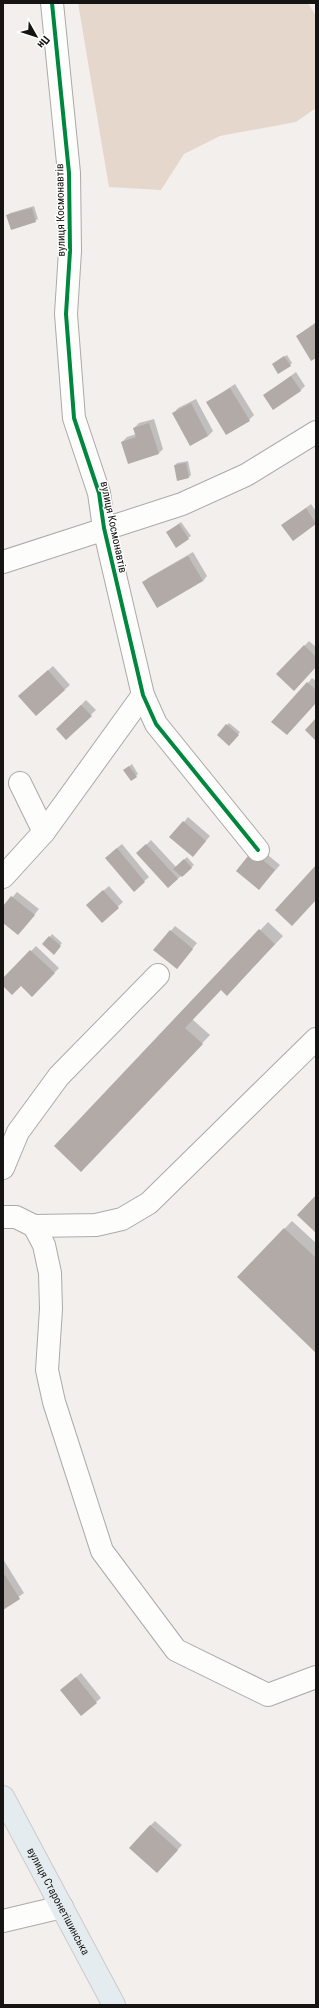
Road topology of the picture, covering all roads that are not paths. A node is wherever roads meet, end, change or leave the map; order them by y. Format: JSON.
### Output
{"nodes":[{"id":1,"x":52,"y":3,"type":"edge"},
{"id":2,"x":316,"y":432,"type":"edge"},
{"id":3,"x":104,"y":528,"type":"junction"},
{"id":4,"x":3,"y":562,"type":"edge"},
{"id":5,"x":143,"y":695,"type":"junction"},
{"id":6,"x":20,"y":783,"type":"dead end"},
{"id":7,"x":44,"y":832,"type":"junction"},
{"id":8,"x":258,"y":850,"type":"dead end"},
{"id":9,"x":3,"y":877,"type":"edge"},
{"id":10,"x":158,"y":975,"type":"dead end"},
{"id":11,"x":316,"y":1039,"type":"edge"},
{"id":12,"x":3,"y":1168,"type":"edge"},
{"id":13,"x":3,"y":1217,"type":"edge"},
{"id":14,"x":34,"y":1226,"type":"junction"},
{"id":15,"x":316,"y":1677,"type":"edge"},
{"id":16,"x":3,"y":1797,"type":"edge"},
{"id":17,"x":62,"y":1907,"type":"junction"},
{"id":18,"x":3,"y":1921,"type":"edge"},
{"id":19,"x":114,"y":2005,"type":"edge"}],
"edges":[{"from":1,"to":3,"type":"street","name":"вулиця Космонавтів"},
{"from":2,"to":3,"type":"street","name":"вулиця Космонавтів"},
{"from":3,"to":4,"type":"street","name":"вулиця Космонавтів"},
{"from":3,"to":5,"type":"street","name":"вулиця Космонавтів"},
{"from":5,"to":7,"type":"street"},
{"from":5,"to":8,"type":"street","name":"вулиця Космонавтів"},
{"from":6,"to":7,"type":"street"},
{"from":7,"to":9,"type":"street"},
{"from":10,"to":12,"type":"street"},
{"from":11,"to":14,"type":"street"},
{"from":13,"to":14,"type":"street"},
{"from":14,"to":15,"type":"street"},
{"from":16,"to":17,"type":"main road","name":"вулиця Старонетішинська"},
{"from":17,"to":18,"type":"street"},
{"from":17,"to":19,"type":"main road","name":"вулиця Старонетішинська"}]}
